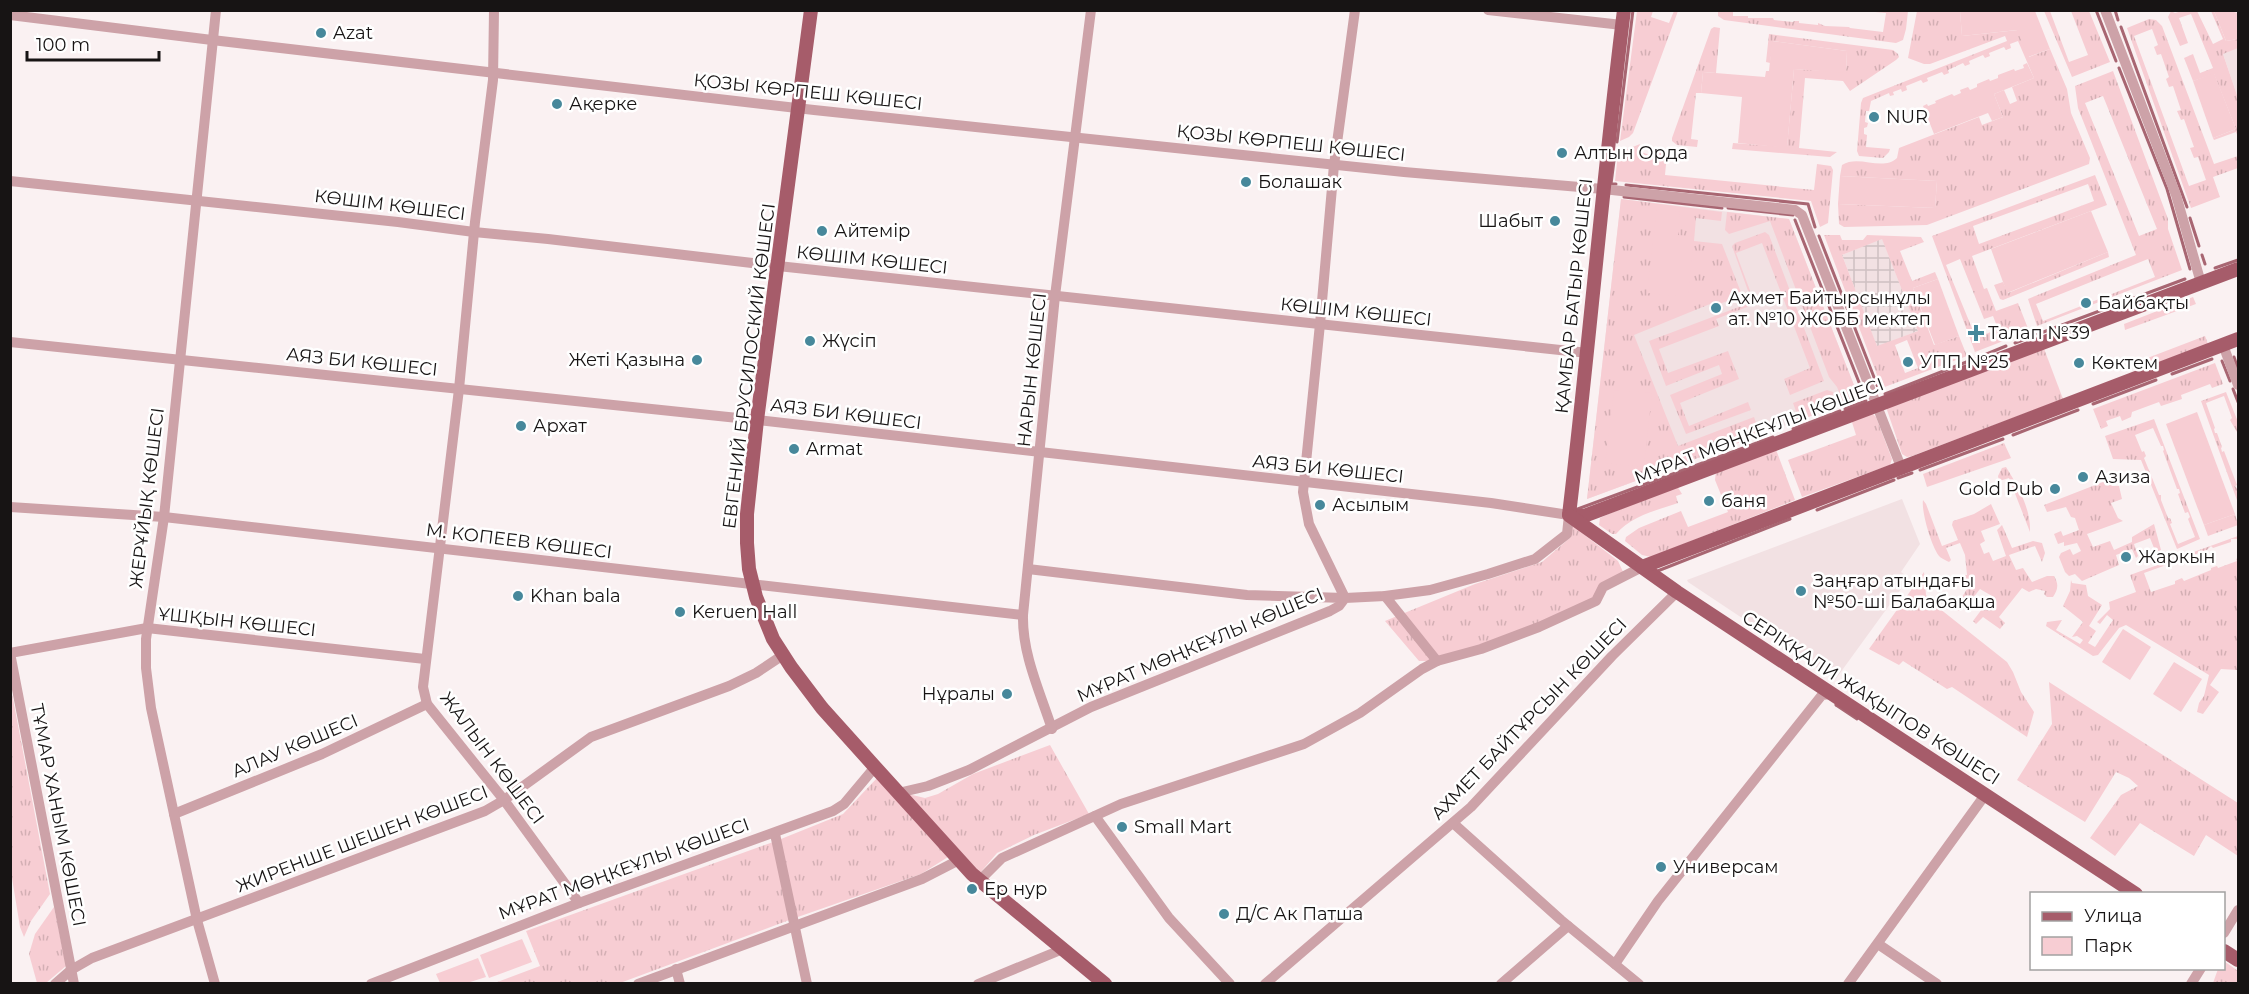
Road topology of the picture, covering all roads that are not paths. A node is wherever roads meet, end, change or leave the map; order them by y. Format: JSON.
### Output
{"nodes":[{"id":1,"x":216,"y":10,"type":"edge"},
{"id":2,"x":494,"y":10,"type":"edge"},
{"id":3,"x":811,"y":10,"type":"edge"},
{"id":4,"x":1091,"y":10,"type":"edge"},
{"id":5,"x":1355,"y":10,"type":"edge"},
{"id":6,"x":1488,"y":10,"type":"edge"},
{"id":7,"x":1624,"y":10,"type":"edge"},
{"id":8,"x":2105,"y":10,"type":"edge"},
{"id":9,"x":10,"y":15,"type":"edge"},
{"id":10,"x":1623,"y":25,"type":"junction"},
{"id":11,"x":212,"y":40,"type":"junction"},
{"id":12,"x":493,"y":73,"type":"junction"},
{"id":13,"x":798,"y":108,"type":"junction"},
{"id":14,"x":1074,"y":137,"type":"junction"},
{"id":15,"x":1334,"y":165,"type":"junction"},
{"id":16,"x":10,"y":181,"type":"edge"},
{"id":17,"x":1603,"y":189,"type":"junction"},
{"id":18,"x":196,"y":199,"type":"junction"},
{"id":19,"x":474,"y":232,"type":"junction"},
{"id":20,"x":778,"y":266,"type":"junction"},
{"id":21,"x":2238,"y":269,"type":"edge"},
{"id":22,"x":2201,"y":283,"type":"junction"},
{"id":23,"x":1055,"y":296,"type":"junction"},
{"id":24,"x":1320,"y":324,"type":"junction"},
{"id":25,"x":2238,"y":339,"type":"edge"},
{"id":26,"x":10,"y":342,"type":"edge"},
{"id":27,"x":2223,"y":345,"type":"junction"},
{"id":28,"x":1588,"y":353,"type":"junction"},
{"id":29,"x":180,"y":359,"type":"junction"},
{"id":30,"x":2238,"y":385,"type":"edge"},
{"id":31,"x":459,"y":389,"type":"junction"},
{"id":32,"x":1878,"y":406,"type":"junction"},
{"id":33,"x":757,"y":420,"type":"junction"},
{"id":34,"x":1040,"y":453,"type":"junction"},
{"id":35,"x":1908,"y":464,"type":"junction"},
{"id":36,"x":1304,"y":483,"type":"junction"},
{"id":37,"x":10,"y":507,"type":"edge"},
{"id":38,"x":1594,"y":512,"type":"junction"},
{"id":39,"x":1569,"y":514,"type":"junction"},
{"id":40,"x":164,"y":518,"type":"junction"},
{"id":41,"x":1588,"y":529,"type":"junction"},
{"id":42,"x":439,"y":548,"type":"junction"},
{"id":43,"x":1642,"y":567,"type":"junction"},
{"id":44,"x":1028,"y":569,"type":"junction"},
{"id":45,"x":753,"y":585,"type":"junction"},
{"id":46,"x":1677,"y":592,"type":"junction"},
{"id":47,"x":1385,"y":596,"type":"junction"},
{"id":48,"x":1345,"y":598,"type":"junction"},
{"id":49,"x":1023,"y":615,"type":"junction"},
{"id":50,"x":147,"y":628,"type":"junction"},
{"id":51,"x":10,"y":653,"type":"edge"},
{"id":52,"x":783,"y":655,"type":"junction"},
{"id":53,"x":425,"y":659,"type":"junction"},
{"id":54,"x":1437,"y":661,"type":"junction"},
{"id":55,"x":1830,"y":694,"type":"junction"},
{"id":56,"x":427,"y":704,"type":"junction"},
{"id":57,"x":1052,"y":729,"type":"junction"},
{"id":58,"x":875,"y":767,"type":"junction"},
{"id":59,"x":898,"y":793,"type":"junction"},
{"id":60,"x":1985,"y":795,"type":"junction"},
{"id":61,"x":504,"y":800,"type":"junction"},
{"id":62,"x":174,"y":814,"type":"junction"},
{"id":63,"x":1095,"y":816,"type":"junction"},
{"id":64,"x":1453,"y":823,"type":"junction"},
{"id":65,"x":775,"y":834,"type":"junction"},
{"id":66,"x":959,"y":860,"type":"junction"},
{"id":67,"x":980,"y":880,"type":"junction"},
{"id":68,"x":2133,"y":892,"type":"edge"},
{"id":69,"x":579,"y":903,"type":"junction"},
{"id":70,"x":2238,"y":910,"type":"edge"},
{"id":71,"x":197,"y":920,"type":"junction"},
{"id":72,"x":1568,"y":926,"type":"junction"},
{"id":73,"x":793,"y":927,"type":"junction"},
{"id":74,"x":2225,"y":930,"type":"edge"},
{"id":75,"x":1878,"y":944,"type":"junction"},
{"id":76,"x":1063,"y":949,"type":"junction"},
{"id":77,"x":2225,"y":952,"type":"edge"},
{"id":78,"x":2238,"y":960,"type":"edge"},
{"id":79,"x":1615,"y":964,"type":"junction"},
{"id":80,"x":676,"y":969,"type":"junction"},
{"id":81,"x":71,"y":970,"type":"junction"},
{"id":82,"x":2200,"y":970,"type":"edge"},
{"id":83,"x":377,"y":982,"type":"edge"},
{"id":84,"x":55,"y":984,"type":"edge"},
{"id":85,"x":74,"y":984,"type":"edge"},
{"id":86,"x":215,"y":984,"type":"edge"},
{"id":87,"x":638,"y":984,"type":"edge"},
{"id":88,"x":680,"y":984,"type":"edge"},
{"id":89,"x":807,"y":984,"type":"edge"},
{"id":90,"x":978,"y":984,"type":"edge"},
{"id":91,"x":1105,"y":984,"type":"edge"},
{"id":92,"x":1230,"y":984,"type":"edge"},
{"id":93,"x":1265,"y":984,"type":"edge"},
{"id":94,"x":1501,"y":984,"type":"edge"},
{"id":95,"x":1639,"y":984,"type":"edge"},
{"id":96,"x":1848,"y":984,"type":"edge"},
{"id":97,"x":1937,"y":984,"type":"edge"},
{"id":98,"x":2191,"y":984,"type":"edge"}],
"edges":[{"from":1,"to":11,"type":"street","name":"ЖЕРҰЙЫҚ КӨШЕСІ"},
{"from":2,"to":12,"type":"street","name":"ЖАЛЫН КӨШЕСІ"},
{"from":3,"to":13,"type":"main road","name":"ЕВГЕНИЙ БРУСИЛОСКИЙ КӨШЕСІ"},
{"from":4,"to":14,"type":"street","name":"НАРЫН КӨШЕСІ"},
{"from":5,"to":15,"type":"street"},
{"from":6,"to":10,"type":"street"},
{"from":7,"to":10,"type":"main road","name":"ҚАМБАР БАТЫР КӨШЕСІ"},
{"from":8,"to":22,"type":"street"},
{"from":9,"to":11,"type":"street","name":"ҚОЗЫ КӨРПЕШ КӨШЕСІ"},
{"from":10,"to":17,"type":"main road","name":"ҚАМБАР БАТЫР КӨШЕСІ"},
{"from":11,"to":12,"type":"street","name":"ҚОЗЫ КӨРПЕШ КӨШЕСІ"},
{"from":11,"to":18,"type":"street","name":"ЖЕРҰЙЫҚ КӨШЕСІ"},
{"from":12,"to":13,"type":"street","name":"ҚОЗЫ КӨРПЕШ КӨШЕСІ"},
{"from":12,"to":19,"type":"street","name":"ЖАЛЫН КӨШЕСІ"},
{"from":13,"to":14,"type":"street","name":"ҚОЗЫ КӨРПЕШ КӨШЕСІ"},
{"from":13,"to":20,"type":"main road","name":"ЕВГЕНИЙ БРУСИЛОСКИЙ КӨШЕСІ"},
{"from":14,"to":15,"type":"street","name":"ҚОЗЫ КӨРПЕШ КӨШЕСІ"},
{"from":14,"to":23,"type":"street","name":"НАРЫН КӨШЕСІ"},
{"from":15,"to":17,"type":"street","name":"ҚОЗЫ КӨРПЕШ КӨШЕСІ"},
{"from":15,"to":24,"type":"street"},
{"from":16,"to":18,"type":"street","name":"КӨШІМ КӨШЕСІ"},
{"from":17,"to":28,"type":"main road","name":"ҚАМБАР БАТЫР КӨШЕСІ"},
{"from":17,"to":32,"type":"street","name":"ҚОЗЫ КӨРПЕШ КӨШЕСІ"},
{"from":18,"to":19,"type":"street","name":"КӨШІМ КӨШЕСІ"},
{"from":18,"to":29,"type":"street","name":"ЖЕРҰЙЫҚ КӨШЕСІ"},
{"from":19,"to":20,"type":"street","name":"КӨШІМ КӨШЕСІ"},
{"from":19,"to":31,"type":"street","name":"ЖАЛЫН КӨШЕСІ"},
{"from":20,"to":23,"type":"street","name":"КӨШІМ КӨШЕСІ"},
{"from":20,"to":33,"type":"main road","name":"ЕВГЕНИЙ БРУСИЛОСКИЙ КӨШЕСІ"},
{"from":21,"to":22,"type":"main road","name":"МҰРАТ МӨҢКЕҰЛЫ КӨШЕСІ"},
{"from":22,"to":32,"type":"main road","name":"МҰРАТ МӨҢКЕҰЛЫ КӨШЕСІ"},
{"from":23,"to":24,"type":"street","name":"КӨШІМ КӨШЕСІ"},
{"from":23,"to":34,"type":"street","name":"НАРЫН КӨШЕСІ"},
{"from":24,"to":28,"type":"street","name":"КӨШІМ КӨШЕСІ"},
{"from":24,"to":36,"type":"street"},
{"from":25,"to":27,"type":"main road"},
{"from":26,"to":29,"type":"street","name":"АЯЗ БИ КӨШЕСІ"},
{"from":27,"to":30,"type":"street"},
{"from":27,"to":35,"type":"main road"},
{"from":28,"to":39,"type":"main road","name":"ҚАМБАР БАТЫР КӨШЕСІ"},
{"from":29,"to":31,"type":"street","name":"АЯЗ БИ КӨШЕСІ"},
{"from":29,"to":40,"type":"street","name":"ЖЕРҰЙЫҚ КӨШЕСІ"},
{"from":31,"to":33,"type":"street","name":"АЯЗ БИ КӨШЕСІ"},
{"from":31,"to":42,"type":"street","name":"ЖАЛЫН КӨШЕСІ"},
{"from":32,"to":35,"type":"street"},
{"from":32,"to":38,"type":"main road","name":"МҰРАТ МӨҢКЕҰЛЫ КӨШЕСІ"},
{"from":33,"to":34,"type":"street","name":"АЯЗ БИ КӨШЕСІ"},
{"from":33,"to":45,"type":"main road","name":"ЕВГЕНИЙ БРУСИЛОСКИЙ КӨШЕСІ"},
{"from":34,"to":36,"type":"street","name":"АЯЗ БИ КӨШЕСІ"},
{"from":34,"to":44,"type":"street","name":"НАРЫН КӨШЕСІ"},
{"from":35,"to":43,"type":"main road"},
{"from":36,"to":39,"type":"street","name":"АЯЗ БИ КӨШЕСІ"},
{"from":36,"to":48,"type":"street"},
{"from":37,"to":40,"type":"street","name":"М. КОПЕЕВ КӨШЕСІ"},
{"from":38,"to":39,"type":"main road","name":"МҰРАТ МӨҢКЕҰЛЫ КӨШЕСІ"},
{"from":38,"to":41,"type":"main road"},
{"from":39,"to":41,"type":"main road","name":"СЕРІКҚАЛИ ЖАҚЫПОВ КӨШЕСІ"},
{"from":39,"to":47,"type":"street","name":"МҰРАТ МӨҢКЕҰЛЫ КӨШЕСІ"},
{"from":40,"to":42,"type":"street","name":"М. КОПЕЕВ КӨШЕСІ"},
{"from":40,"to":50,"type":"street","name":"ЖЕРҰЙЫҚ КӨШЕСІ"},
{"from":41,"to":43,"type":"main road","name":"СЕРІКҚАЛИ ЖАҚЫПОВ КӨШЕСІ"},
{"from":42,"to":45,"type":"street","name":"М. КОПЕЕВ КӨШЕСІ"},
{"from":42,"to":53,"type":"street","name":"ЖАЛЫН КӨШЕСІ"},
{"from":43,"to":46,"type":"main road","name":"СЕРІКҚАЛИ ЖАҚЫПОВ КӨШЕСІ"},
{"from":43,"to":54,"type":"street"},
{"from":44,"to":48,"type":"street"},
{"from":44,"to":49,"type":"street","name":"НАРЫН КӨШЕСІ"},
{"from":45,"to":49,"type":"street","name":"М. КОПЕЕВ КӨШЕСІ"},
{"from":45,"to":52,"type":"main road","name":"ЕВГЕНИЙ БРУСИЛОСКИЙ КӨШЕСІ"},
{"from":46,"to":55,"type":"main road","name":"СЕРІКҚАЛИ ЖАҚЫПОВ КӨШЕСІ"},
{"from":46,"to":64,"type":"street","name":"АХМЕТ БАЙТҰРСЫН КӨШЕСІ"},
{"from":47,"to":48,"type":"street","name":"МҰРАТ МӨҢКЕҰЛЫ КӨШЕСІ"},
{"from":47,"to":54,"type":"street"},
{"from":48,"to":57,"type":"street","name":"МҰРАТ МӨҢКЕҰЛЫ КӨШЕСІ"},
{"from":49,"to":57,"type":"street","name":"НАРЫН КӨШЕСІ"},
{"from":50,"to":51,"type":"street","name":"ҰШҚЫН КӨШЕСІ"},
{"from":50,"to":53,"type":"street","name":"ҰШҚЫН КӨШЕСІ"},
{"from":50,"to":62,"type":"street","name":"ЖЕРҰЙЫҚ КӨШЕСІ"},
{"from":51,"to":81,"type":"street","name":"ТҰМАР ХАНЫМ КӨШЕСІ"},
{"from":52,"to":58,"type":"main road","name":"ЕВГЕНИЙ БРУСИЛОСКИЙ КӨШЕСІ"},
{"from":52,"to":61,"type":"street","name":"ЖИРЕНШЕ ШЕШЕН КӨШЕСІ"},
{"from":53,"to":56,"type":"street","name":"ЖАЛЫН КӨШЕСІ"},
{"from":54,"to":63,"type":"street"},
{"from":55,"to":60,"type":"main road","name":"СЕРІКҚАЛИ ЖАҚЫПОВ КӨШЕСІ"},
{"from":55,"to":79,"type":"street"},
{"from":56,"to":61,"type":"street","name":"ЖАЛЫН КӨШЕСІ"},
{"from":56,"to":62,"type":"street","name":"АЛАУ КӨШЕСІ"},
{"from":57,"to":59,"type":"street","name":"МҰРАТ МӨҢКЕҰЛЫ КӨШЕСІ"},
{"from":58,"to":59,"type":"main road","name":"ЕВГЕНИЙ БРУСИЛОСКИЙ КӨШЕСІ"},
{"from":58,"to":65,"type":"street","name":"МҰРАТ МӨҢКЕҰЛЫ КӨШЕСІ"},
{"from":59,"to":66,"type":"main road","name":"ЕВГЕНИЙ БРУСИЛОСКИЙ КӨШЕСІ"},
{"from":60,"to":68,"type":"main road","name":"СЕРІКҚАЛИ ЖАҚЫПОВ КӨШЕСІ"},
{"from":60,"to":75,"type":"street"},
{"from":61,"to":69,"type":"street","name":"ЖАЛЫН КӨШЕСІ"},
{"from":61,"to":71,"type":"street","name":"ЖИРЕНШЕ ШЕШЕН КӨШЕСІ"},
{"from":62,"to":71,"type":"street","name":"ЖЕРҰЙЫҚ КӨШЕСІ"},
{"from":63,"to":67,"type":"street"},
{"from":63,"to":92,"type":"street"},
{"from":64,"to":72,"type":"street"},
{"from":64,"to":93,"type":"street","name":"АХМЕТ БАЙТҰРСЫН КӨШЕСІ"},
{"from":65,"to":69,"type":"street","name":"МҰРАТ МӨҢКЕҰЛЫ КӨШЕСІ"},
{"from":65,"to":73,"type":"street"},
{"from":66,"to":67,"type":"main road","name":"ЕВГЕНИЙ БРУСИЛОСКИЙ КӨШЕСІ"},
{"from":66,"to":73,"type":"street"},
{"from":67,"to":76,"type":"main road","name":"ЕВГЕНИЙ БРУСИЛОСКИЙ КӨШЕСІ"},
{"from":69,"to":83,"type":"street","name":"МҰРАТ МӨҢКЕҰЛЫ КӨШЕСІ"},
{"from":70,"to":74,"type":"street"},
{"from":71,"to":81,"type":"street","name":"ЖИРЕНШЕ ШЕШЕН КӨШЕСІ"},
{"from":71,"to":86,"type":"street","name":"ЖЕРҰЙЫҚ КӨШЕСІ"},
{"from":72,"to":79,"type":"street"},
{"from":72,"to":94,"type":"street"},
{"from":73,"to":80,"type":"street"},
{"from":73,"to":89,"type":"street"},
{"from":75,"to":96,"type":"street"},
{"from":75,"to":97,"type":"street"},
{"from":76,"to":90,"type":"street"},
{"from":76,"to":91,"type":"main road","name":"ЕВГЕНИЙ БРУСИЛОСКИЙ КӨШЕСІ"},
{"from":77,"to":78,"type":"main road"},
{"from":79,"to":95,"type":"street"},
{"from":80,"to":87,"type":"street"},
{"from":80,"to":88,"type":"street"},
{"from":81,"to":84,"type":"street","name":"ЖИРЕНШЕ ШЕШЕН КӨШЕСІ"},
{"from":81,"to":85,"type":"street","name":"ТҰМАР ХАНЫМ КӨШЕСІ"},
{"from":82,"to":98,"type":"street"}]}
